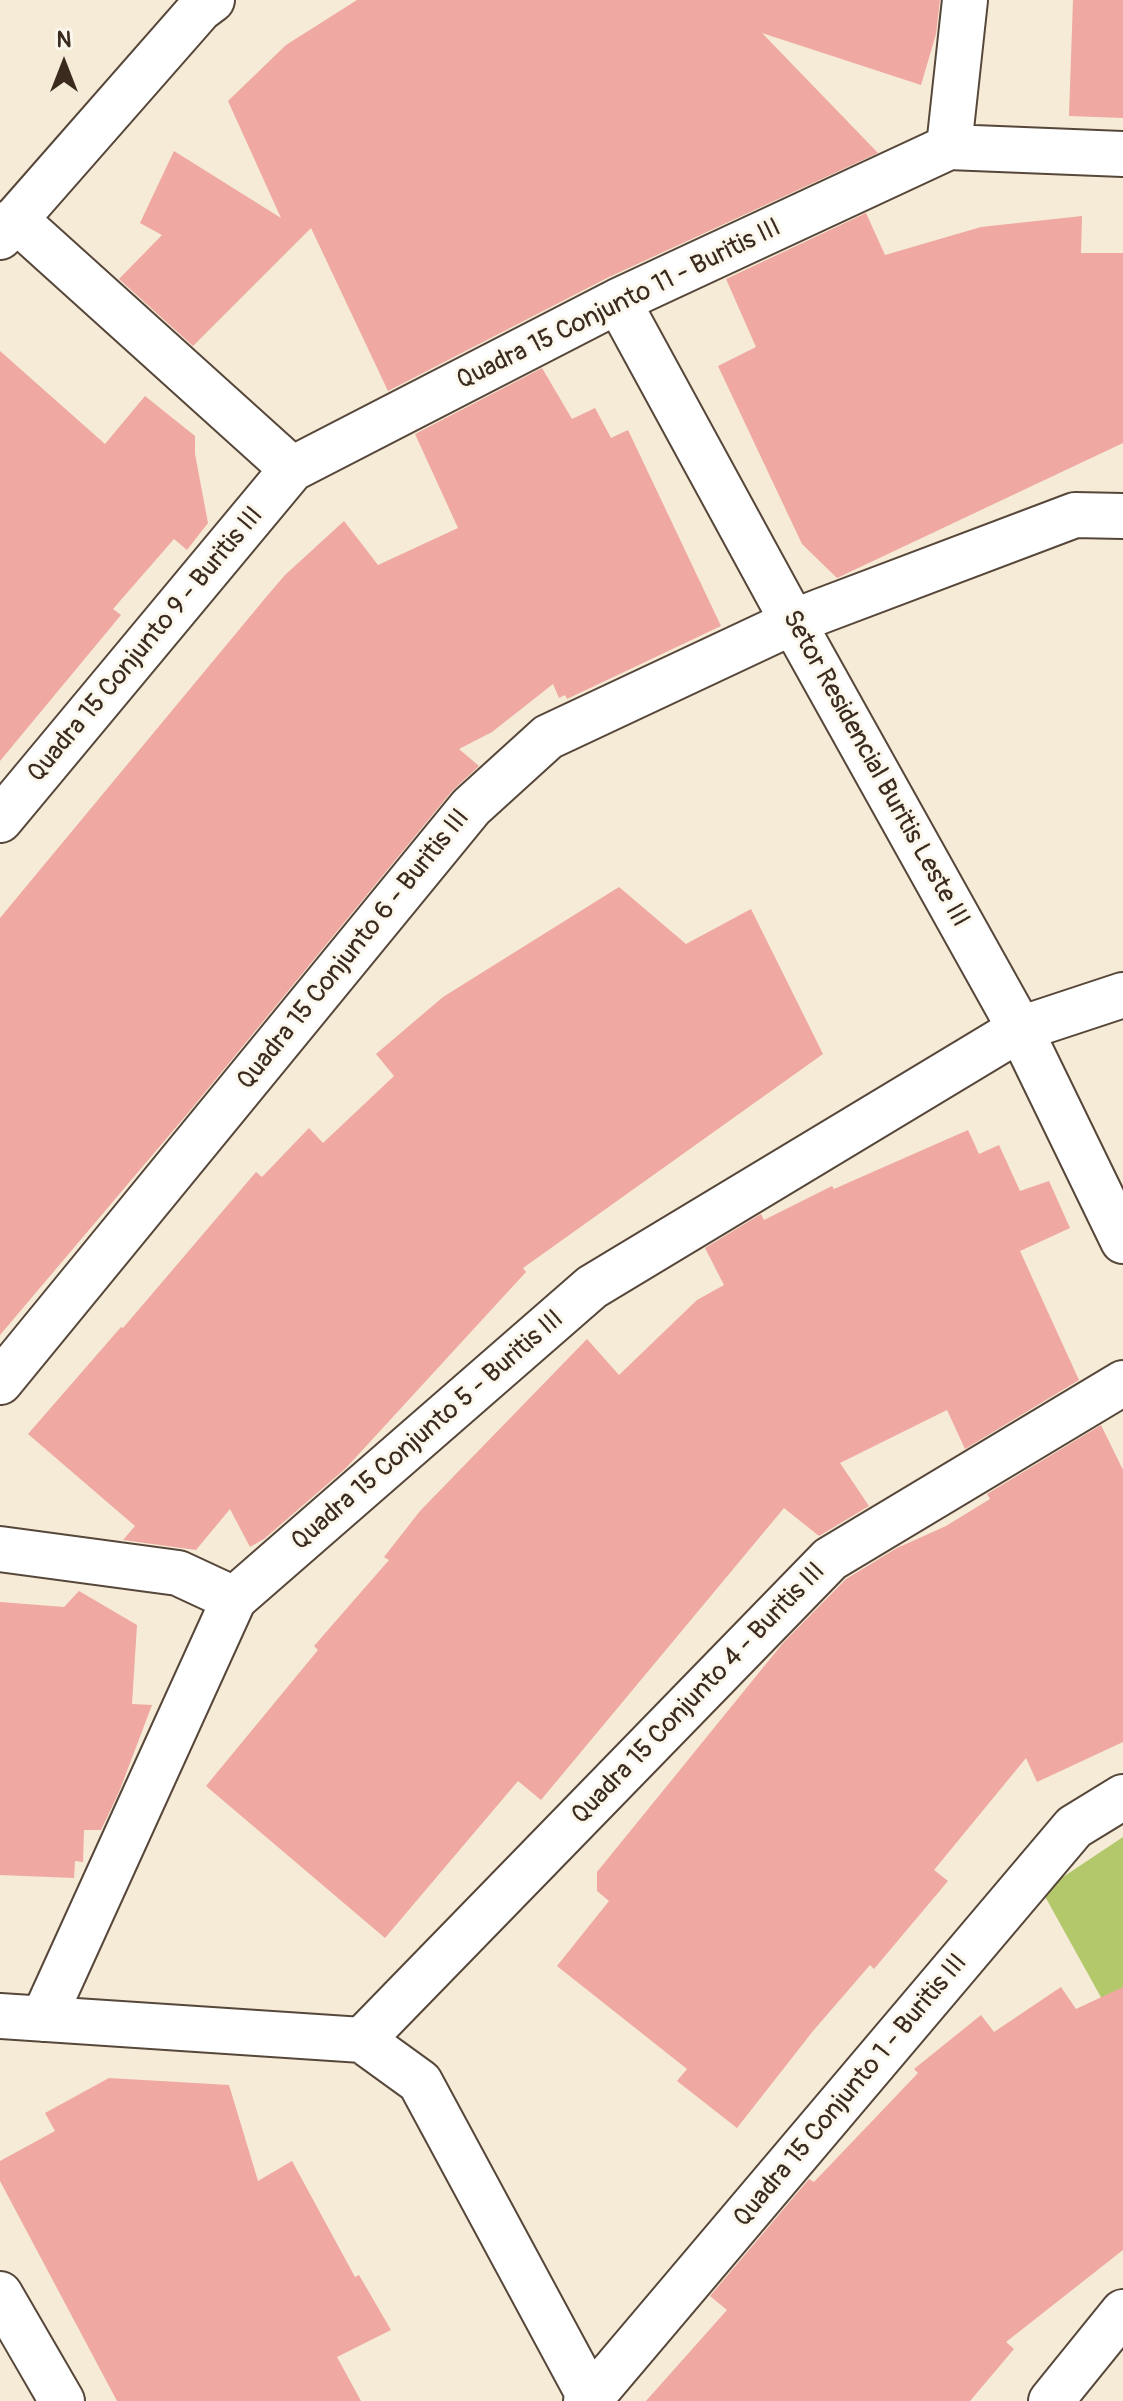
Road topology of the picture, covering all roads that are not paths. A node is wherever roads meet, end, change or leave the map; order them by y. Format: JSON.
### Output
{"nodes":[{"id":1,"x":212,"y":0,"type":"edge"},
{"id":2,"x":965,"y":0,"type":"edge"},
{"id":3,"x":949,"y":147,"type":"junction"},
{"id":4,"x":1123,"y":154,"type":"edge"},
{"id":5,"x":7,"y":228,"type":"edge"},
{"id":6,"x":618,"y":301,"type":"junction"},
{"id":7,"x":292,"y":469,"type":"junction"},
{"id":8,"x":1123,"y":516,"type":"edge"},
{"id":9,"x":793,"y":622,"type":"junction"},
{"id":10,"x":0,"y":820,"type":"edge"},
{"id":11,"x":1123,"y":995,"type":"edge"},
{"id":12,"x":1020,"y":1029,"type":"junction"},
{"id":13,"x":1123,"y":1241,"type":"edge"},
{"id":14,"x":0,"y":1382,"type":"edge"},
{"id":15,"x":1123,"y":1383,"type":"edge"},
{"id":16,"x":0,"y":1549,"type":"edge"},
{"id":17,"x":234,"y":1599,"type":"junction"},
{"id":18,"x":1123,"y":1797,"type":"edge"},
{"id":19,"x":0,"y":2016,"type":"edge"},
{"id":20,"x":43,"y":2019,"type":"junction"},
{"id":21,"x":362,"y":2040,"type":"junction"},
{"id":22,"x":0,"y":2294,"type":"edge"},
{"id":23,"x":1123,"y":2312,"type":"edge"},
{"id":24,"x":589,"y":2400,"type":"edge"},
{"id":25,"x":62,"y":2401,"type":"edge"},
{"id":26,"x":1051,"y":2401,"type":"edge"}],
"edges":[{"from":1,"to":5,"type":"street"},
{"from":2,"to":3,"type":"street"},
{"from":3,"to":4,"type":"street"},
{"from":3,"to":6,"type":"street","name":"Quadra 15 Conjunto 11 - Buritis III"},
{"from":5,"to":7,"type":"street"},
{"from":6,"to":7,"type":"street","name":"Quadra 15 Conjunto 11 - Buritis III"},
{"from":6,"to":9,"type":"street","name":"Setor Residencial Buritis Leste III"},
{"from":7,"to":10,"type":"street","name":"Quadra 15 Conjunto 9 - Buritis III"},
{"from":8,"to":9,"type":"street","name":"Quadra 15 Conjunto 6 - Buritis III"},
{"from":9,"to":12,"type":"street","name":"Setor Residencial Buritis Leste III"},
{"from":9,"to":14,"type":"street","name":"Quadra 15 Conjunto 6 - Buritis III"},
{"from":11,"to":12,"type":"street","name":"Quadra 15 Conjunto 5 - Buritis III"},
{"from":12,"to":13,"type":"street","name":"Setor Residencial Buritis Leste III"},
{"from":12,"to":17,"type":"street","name":"Quadra 15 Conjunto 5 - Buritis III"},
{"from":15,"to":21,"type":"street","name":"Quadra 15 Conjunto 4 - Buritis III"},
{"from":16,"to":17,"type":"street"},
{"from":17,"to":20,"type":"street","name":"Quadra 15 Conjunto 5 - Buritis III"},
{"from":18,"to":24,"type":"street","name":"Quadra 15 Conjunto 1 - Buritis III"},
{"from":19,"to":20,"type":"street"},
{"from":20,"to":21,"type":"street"},
{"from":21,"to":24,"type":"street"},
{"from":22,"to":25,"type":"street"},
{"from":23,"to":26,"type":"street"}]}
